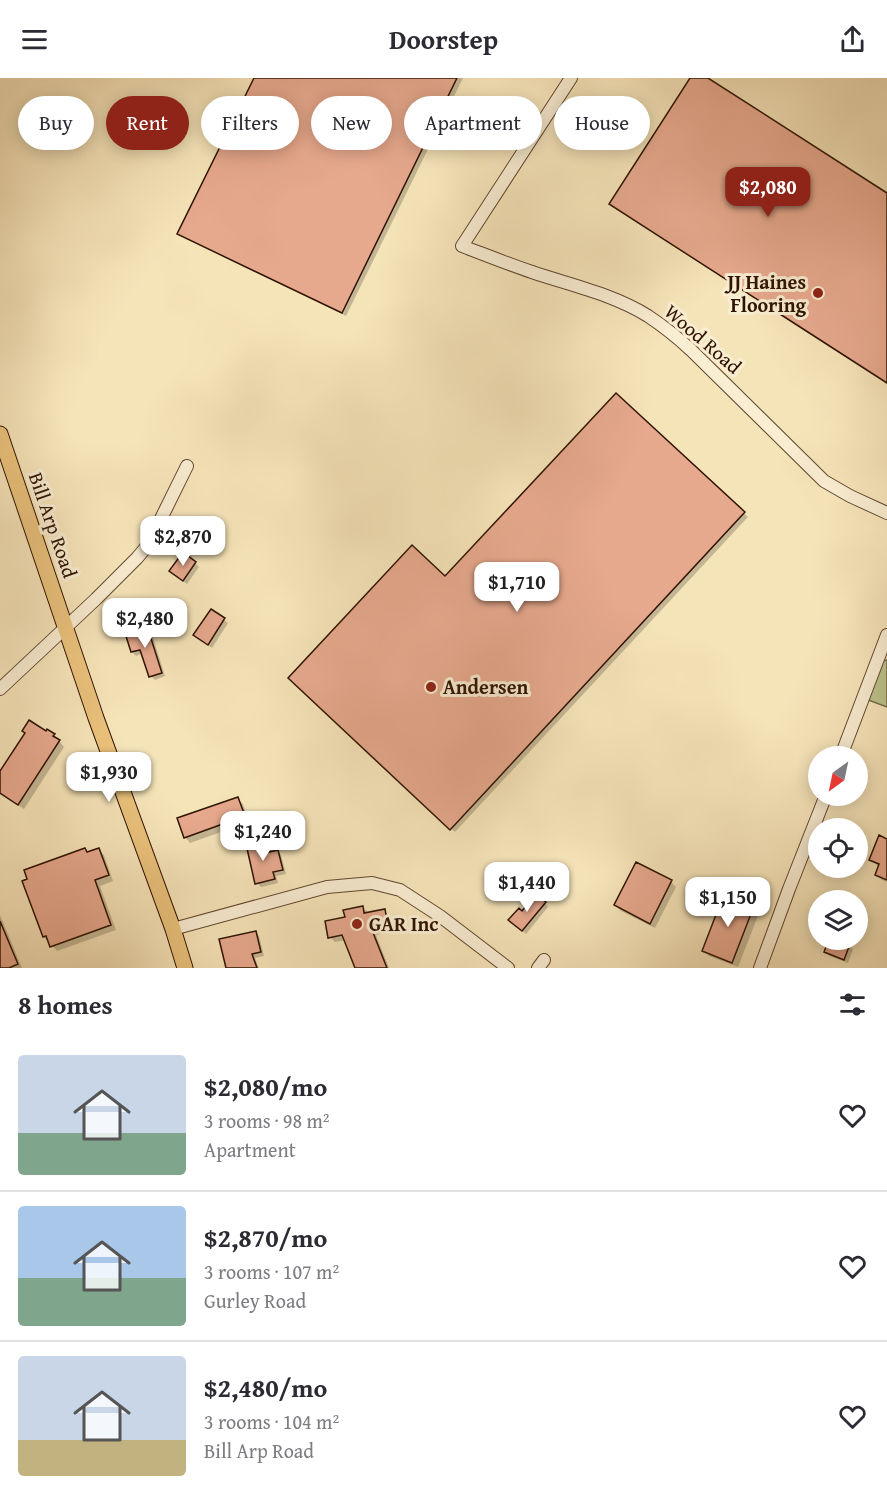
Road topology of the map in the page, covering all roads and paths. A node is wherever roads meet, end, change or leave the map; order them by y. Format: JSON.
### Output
{"nodes":[{"id":1,"x":571,"y":78,"type":"edge"},
{"id":2,"x":0,"y":434,"type":"edge"},
{"id":3,"x":187,"y":466,"type":"dead end"},
{"id":4,"x":887,"y":513,"type":"edge"},
{"id":5,"x":65,"y":628,"type":"junction"},
{"id":6,"x":887,"y":635,"type":"edge"},
{"id":7,"x":0,"y":689,"type":"edge"},
{"id":8,"x":845,"y":746,"type":"edge"},
{"id":9,"x":822,"y":806,"type":"edge"},
{"id":10,"x":173,"y":929,"type":"junction"},
{"id":11,"x":185,"y":968,"type":"edge"},
{"id":12,"x":508,"y":968,"type":"edge"},
{"id":13,"x":760,"y":968,"type":"edge"}],
"edges":[{"from":1,"to":4,"type":"street","name":"Wood Road"},
{"from":2,"to":5,"type":"main road","name":"Bill Arp Road"},
{"from":3,"to":5,"type":"street"},
{"from":5,"to":7,"type":"street"},
{"from":5,"to":10,"type":"main road","name":"Bill Arp Road"},
{"from":6,"to":8,"type":"street"},
{"from":9,"to":13,"type":"street"},
{"from":10,"to":11,"type":"main road","name":"Bill Arp Road"},
{"from":10,"to":12,"type":"street"}]}
